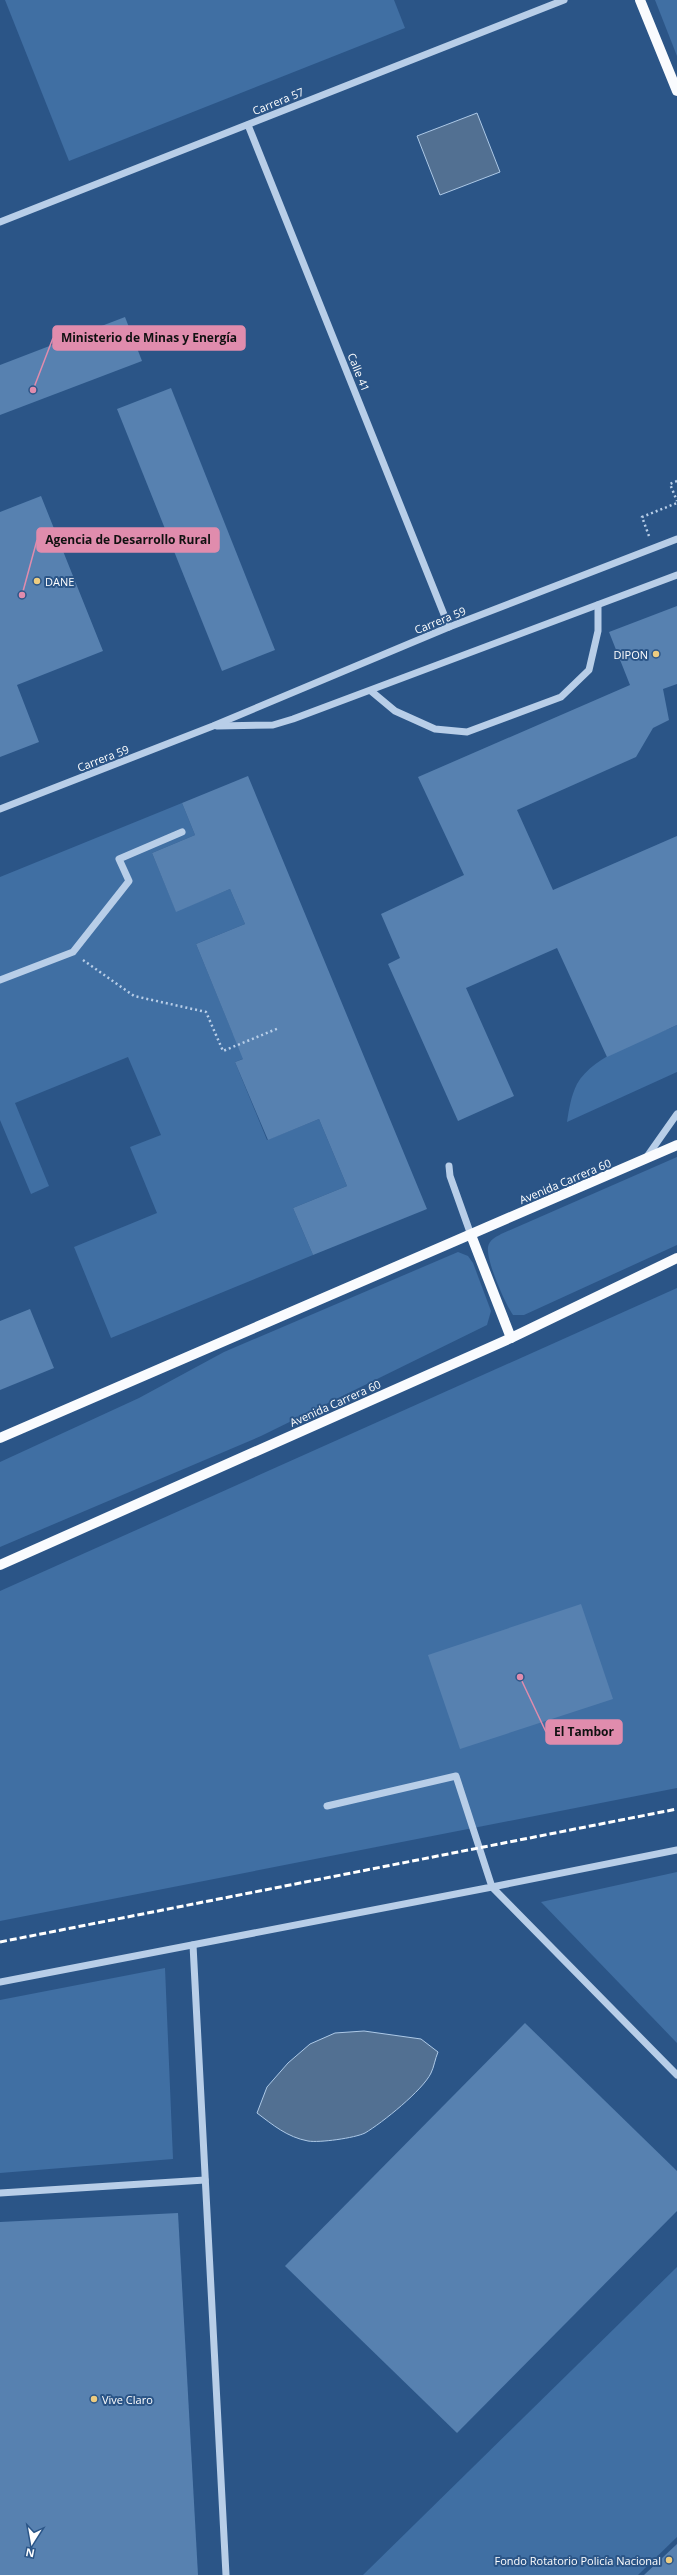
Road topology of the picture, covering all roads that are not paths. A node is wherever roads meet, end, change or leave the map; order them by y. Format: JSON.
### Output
{"nodes":[{"id":1,"x":564,"y":0,"type":"edge"},
{"id":2,"x":640,"y":0,"type":"edge"},
{"id":3,"x":677,"y":91,"type":"edge"},
{"id":4,"x":248,"y":125,"type":"junction"},
{"id":5,"x":0,"y":222,"type":"edge"},
{"id":6,"x":677,"y":539,"type":"edge"},
{"id":7,"x":677,"y":575,"type":"edge"},
{"id":8,"x":598,"y":605,"type":"junction"},
{"id":9,"x":449,"y":627,"type":"junction"},
{"id":10,"x":371,"y":691,"type":"junction"},
{"id":11,"x":213,"y":726,"type":"junction"},
{"id":12,"x":0,"y":809,"type":"edge"},
{"id":13,"x":182,"y":832,"type":"dead end"},
{"id":14,"x":0,"y":980,"type":"edge"},
{"id":15,"x":677,"y":1114,"type":"edge"},
{"id":16,"x":677,"y":1145,"type":"edge"},
{"id":17,"x":644,"y":1160,"type":"junction"},
{"id":18,"x":449,"y":1166,"type":"dead end"},
{"id":19,"x":471,"y":1235,"type":"junction"},
{"id":20,"x":677,"y":1258,"type":"edge"},
{"id":21,"x":511,"y":1338,"type":"junction"},
{"id":22,"x":0,"y":1438,"type":"edge"},
{"id":23,"x":0,"y":1565,"type":"edge"},
{"id":24,"x":326,"y":1806,"type":"dead end"},
{"id":25,"x":677,"y":1850,"type":"edge"},
{"id":26,"x":492,"y":1887,"type":"junction"},
{"id":27,"x":193,"y":1945,"type":"junction"},
{"id":28,"x":0,"y":1982,"type":"edge"},
{"id":29,"x":677,"y":2075,"type":"edge"},
{"id":30,"x":206,"y":2180,"type":"junction"},
{"id":31,"x":0,"y":2193,"type":"edge"},
{"id":32,"x":226,"y":2575,"type":"edge"}],
"edges":[{"from":1,"to":4,"type":"street","name":"Carrera 57"},
{"from":2,"to":3,"type":"main road"},
{"from":4,"to":5,"type":"street","name":"Carrera 57"},
{"from":4,"to":9,"type":"street","name":"Calle 41"},
{"from":6,"to":9,"type":"street","name":"Carrera 59"},
{"from":7,"to":8,"type":"street","name":"Carrera 59"},
{"from":8,"to":10,"type":"street","name":"Carrera 59"},
{"from":8,"to":10,"type":"street"},
{"from":9,"to":11,"type":"street","name":"Carrera 59"},
{"from":10,"to":11,"type":"street","name":"Carrera 59"},
{"from":11,"to":12,"type":"street","name":"Carrera 59"},
{"from":13,"to":14,"type":"street"},
{"from":15,"to":17,"type":"street"},
{"from":16,"to":17,"type":"main road","name":"Avenida Carrera 60"},
{"from":17,"to":19,"type":"main road","name":"Avenida Carrera 60"},
{"from":18,"to":19,"type":"street"},
{"from":19,"to":21,"type":"main road"},
{"from":19,"to":22,"type":"main road","name":"Avenida Carrera 60"},
{"from":20,"to":21,"type":"main road","name":"Avenida Carrera 60"},
{"from":21,"to":23,"type":"main road","name":"Avenida Carrera 60"},
{"from":24,"to":26,"type":"street"},
{"from":25,"to":26,"type":"street"},
{"from":26,"to":27,"type":"street"},
{"from":26,"to":29,"type":"street"},
{"from":27,"to":28,"type":"street"},
{"from":27,"to":30,"type":"street"},
{"from":30,"to":31,"type":"street"},
{"from":30,"to":32,"type":"street"}]}
